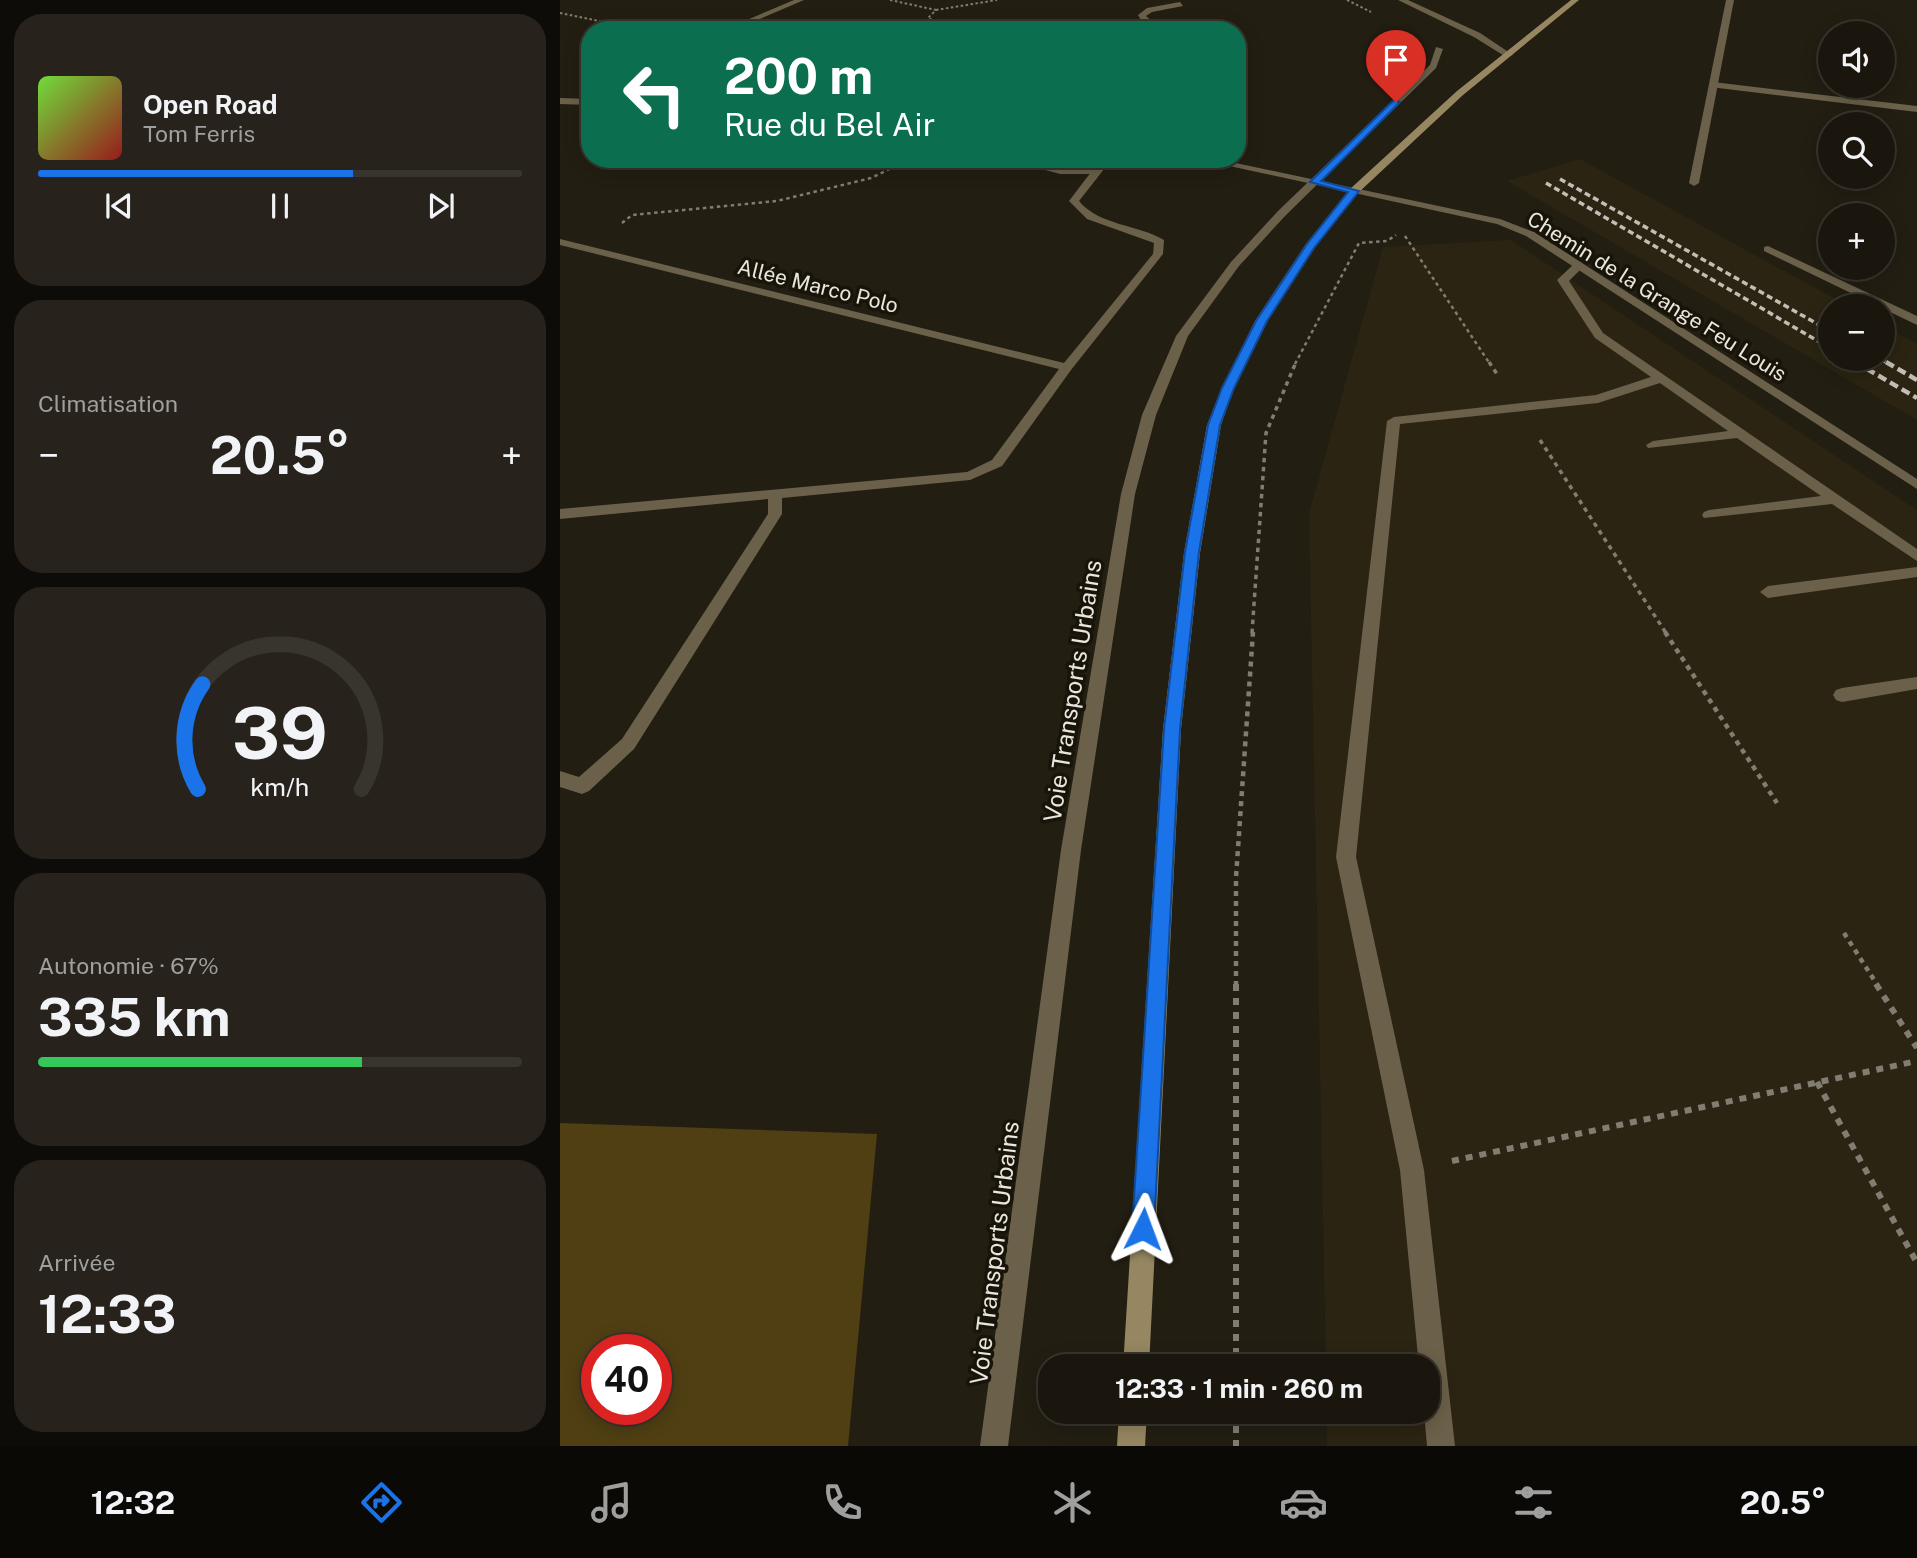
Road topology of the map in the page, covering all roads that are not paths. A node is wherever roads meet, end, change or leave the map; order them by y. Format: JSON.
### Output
{"nodes":[{"id":1,"x":800,"y":0,"type":"edge"},
{"id":2,"x":1402,"y":0,"type":"edge"},
{"id":3,"x":1575,"y":0,"type":"edge"},
{"id":4,"x":1730,"y":0,"type":"edge"},
{"id":5,"x":1180,"y":4,"type":"dead end"},
{"id":6,"x":749,"y":21,"type":"edge"},
{"id":7,"x":1144,"y":21,"type":"edge"},
{"id":8,"x":1439,"y":49,"type":"dead end"},
{"id":9,"x":1509,"y":55,"type":"junction"},
{"id":10,"x":1713,"y":85,"type":"junction"},
{"id":11,"x":560,"y":102,"type":"edge"},
{"id":12,"x":581,"y":102,"type":"edge"},
{"id":13,"x":1917,"y":109,"type":"edge"},
{"id":14,"x":1048,"y":168,"type":"edge"},
{"id":15,"x":1098,"y":168,"type":"edge"},
{"id":16,"x":1246,"y":168,"type":"edge"},
{"id":17,"x":1095,"y":171,"type":"junction"},
{"id":18,"x":1314,"y":182,"type":"junction"},
{"id":19,"x":1694,"y":183,"type":"dead end"},
{"id":20,"x":1354,"y":191,"type":"junction"},
{"id":21,"x":560,"y":242,"type":"edge"},
{"id":22,"x":1768,"y":249,"type":"dead end"},
{"id":23,"x":1579,"y":265,"type":"junction"},
{"id":24,"x":1917,"y":321,"type":"edge"},
{"id":25,"x":1068,"y":367,"type":"junction"},
{"id":26,"x":1662,"y":378,"type":"junction"},
{"id":27,"x":1741,"y":433,"type":"junction"},
{"id":28,"x":1653,"y":445,"type":"dead end"},
{"id":29,"x":1917,"y":485,"type":"edge"},
{"id":30,"x":775,"y":495,"type":"junction"},
{"id":31,"x":1835,"y":499,"type":"junction"},
{"id":32,"x":560,"y":514,"type":"edge"},
{"id":33,"x":1709,"y":514,"type":"dead end"},
{"id":34,"x":1917,"y":556,"type":"edge"},
{"id":35,"x":1917,"y":572,"type":"edge"},
{"id":36,"x":1768,"y":592,"type":"dead end"},
{"id":37,"x":1917,"y":683,"type":"edge"},
{"id":38,"x":1842,"y":695,"type":"dead end"},
{"id":39,"x":560,"y":779,"type":"edge"},
{"id":40,"x":1137,"y":1354,"type":"edge"},
{"id":41,"x":1132,"y":1424,"type":"edge"},
{"id":42,"x":994,"y":1446,"type":"edge"},
{"id":43,"x":1131,"y":1446,"type":"edge"},
{"id":44,"x":1441,"y":1446,"type":"edge"}],
"edges":[{"from":1,"to":6,"type":"street"},
{"from":2,"to":9,"type":"street"},
{"from":3,"to":9,"type":"street"},
{"from":4,"to":10,"type":"street"},
{"from":5,"to":7,"type":"street"},
{"from":8,"to":18,"type":"street","name":"Voie Transports Urbains"},
{"from":9,"to":20,"type":"street"},
{"from":10,"to":13,"type":"street"},
{"from":10,"to":19,"type":"street"},
{"from":11,"to":12,"type":"street"},
{"from":14,"to":17,"type":"street"},
{"from":15,"to":17,"type":"street"},
{"from":16,"to":18,"type":"street","name":"Chemin de la Grange Feu Louis"},
{"from":17,"to":25,"type":"street"},
{"from":18,"to":20,"type":"street","name":"Chemin de la Grange Feu Louis"},
{"from":18,"to":42,"type":"street","name":"Voie Transports Urbains"},
{"from":20,"to":23,"type":"street","name":"Chemin de la Grange Feu Louis"},
{"from":20,"to":40,"type":"street"},
{"from":21,"to":25,"type":"street","name":"Allée Marco Polo"},
{"from":22,"to":24,"type":"street"},
{"from":23,"to":26,"type":"street"},
{"from":23,"to":29,"type":"street","name":"Chemin de la Grange Feu Louis"},
{"from":25,"to":30,"type":"street"},
{"from":26,"to":27,"type":"street"},
{"from":26,"to":44,"type":"street"},
{"from":27,"to":28,"type":"street"},
{"from":27,"to":31,"type":"street"},
{"from":30,"to":32,"type":"street"},
{"from":30,"to":39,"type":"street"},
{"from":31,"to":33,"type":"street"},
{"from":31,"to":34,"type":"street"},
{"from":35,"to":36,"type":"street"},
{"from":37,"to":38,"type":"street"},
{"from":41,"to":43,"type":"street"}]}
